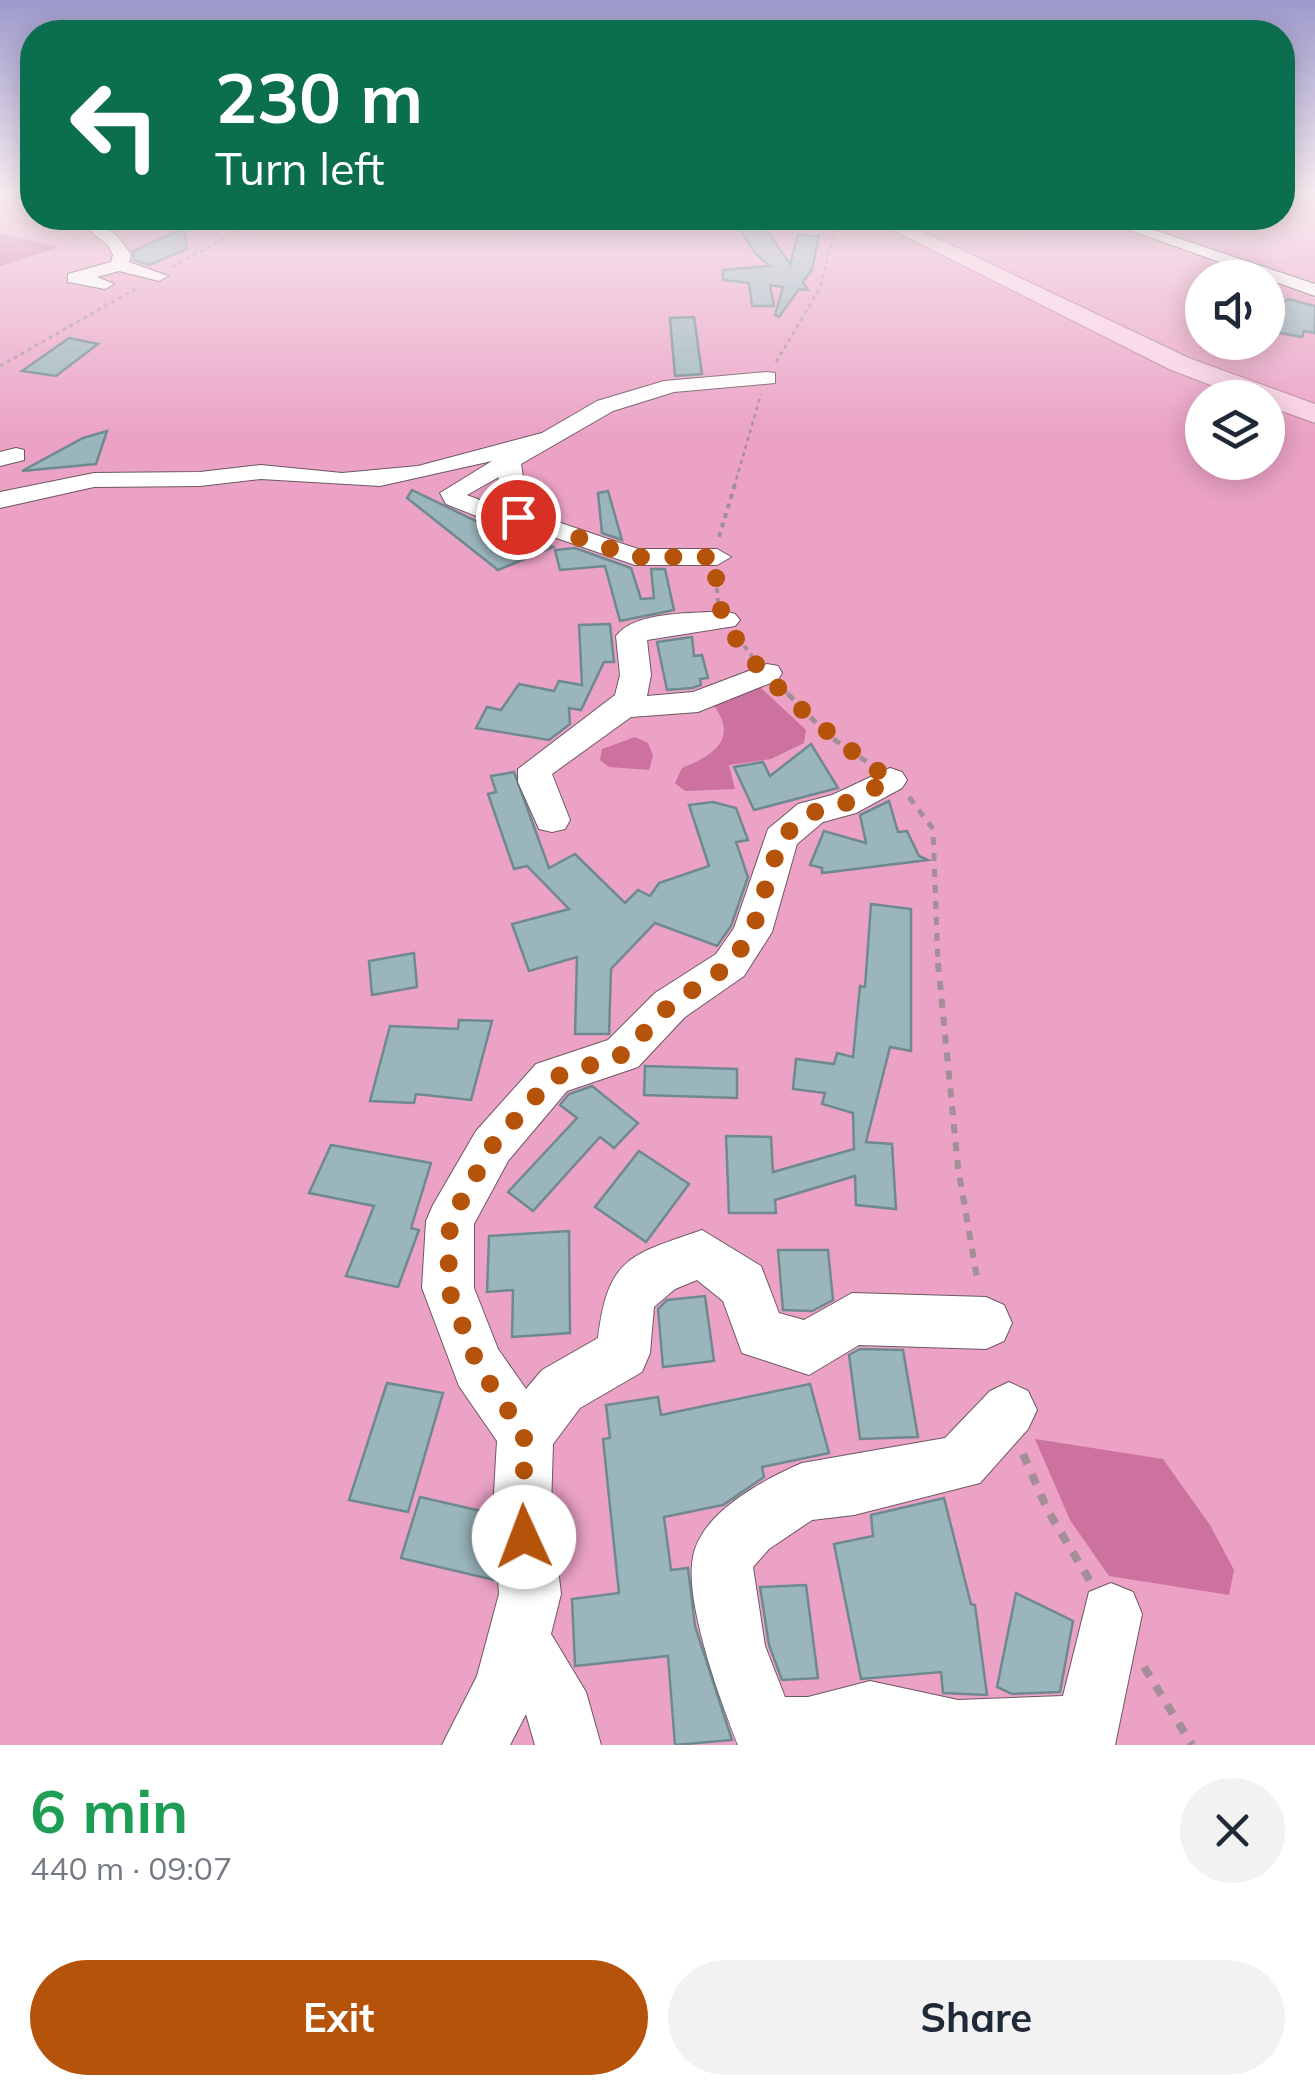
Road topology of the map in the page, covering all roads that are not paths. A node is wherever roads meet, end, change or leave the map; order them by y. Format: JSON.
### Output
{"nodes":[{"id":1,"x":89,"y":273,"type":"edge"},
{"id":2,"x":151,"y":273,"type":"edge"},
{"id":3,"x":961,"y":273,"type":"edge"},
{"id":4,"x":993,"y":273,"type":"edge"},
{"id":5,"x":1014,"y":273,"type":"edge"},
{"id":6,"x":1044,"y":273,"type":"edge"},
{"id":7,"x":1266,"y":273,"type":"edge"},
{"id":8,"x":159,"y":276,"type":"road end"},
{"id":9,"x":104,"y":284,"type":"dead end"},
{"id":10,"x":1315,"y":290,"type":"edge"},
{"id":11,"x":767,"y":378,"type":"road end"},
{"id":12,"x":1191,"y":380,"type":"edge"},
{"id":13,"x":1315,"y":388,"type":"edge"},
{"id":14,"x":1315,"y":404,"type":"edge"},
{"id":15,"x":1315,"y":414,"type":"edge"},
{"id":16,"x":1285,"y":417,"type":"edge"},
{"id":17,"x":1315,"y":428,"type":"edge"},
{"id":18,"x":552,"y":437,"type":"junction"},
{"id":19,"x":508,"y":464,"type":"dead end"},
{"id":20,"x":0,"y":500,"type":"edge"},
{"id":21,"x":518,"y":517,"type":"dead end"},
{"id":22,"x":717,"y":557,"type":"road end"},
{"id":23,"x":725,"y":620,"type":"road end"},
{"id":24,"x":767,"y":673,"type":"road end"},
{"id":25,"x":619,"y":708,"type":"junction"},
{"id":26,"x":890,"y":780,"type":"road end"},
{"id":27,"x":552,"y":820,"type":"dead end"},
{"id":28,"x":986,"y":1323,"type":"road end"},
{"id":29,"x":1008,"y":1410,"type":"road end"},
{"id":30,"x":524,"y":1434,"type":"junction"},
{"id":31,"x":1111,"y":1614,"type":"road end"},
{"id":32,"x":518,"y":1639,"type":"junction"},
{"id":33,"x":476,"y":1745,"type":"edge"},
{"id":34,"x":568,"y":1745,"type":"edge"}],
"edges":[{"from":1,"to":9,"type":"street"},
{"from":2,"to":8,"type":"street"},
{"from":3,"to":12,"type":"main road"},
{"from":4,"to":15,"type":"main road"},
{"from":5,"to":14,"type":"main road"},
{"from":6,"to":13,"type":"main road"},
{"from":7,"to":10,"type":"street"},
{"from":11,"to":18,"type":"street"},
{"from":16,"to":17,"type":"main road"},
{"from":18,"to":19,"type":"street"},
{"from":18,"to":20,"type":"street"},
{"from":21,"to":22,"type":"street"},
{"from":23,"to":25,"type":"street"},
{"from":24,"to":25,"type":"street"},
{"from":25,"to":27,"type":"street"},
{"from":26,"to":30,"type":"street"},
{"from":28,"to":30,"type":"street"},
{"from":29,"to":31,"type":"street"},
{"from":30,"to":32,"type":"street"},
{"from":32,"to":33,"type":"street"},
{"from":32,"to":34,"type":"street"}]}
